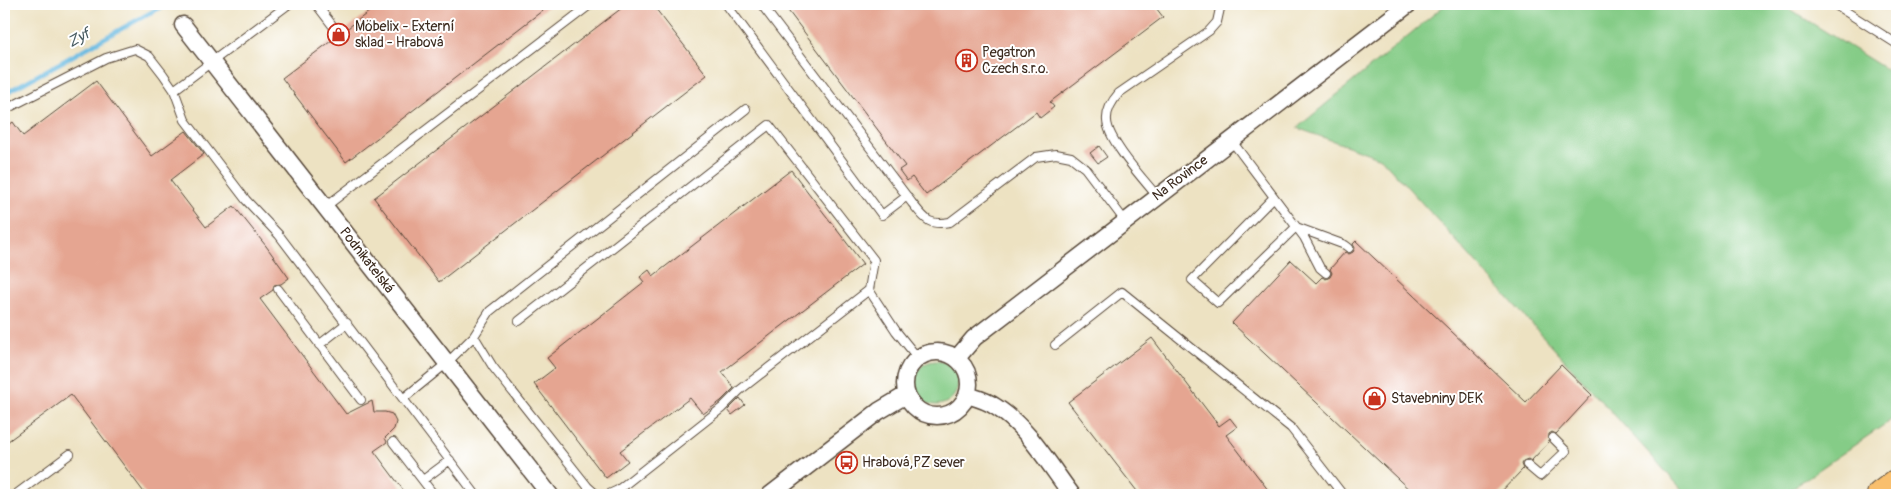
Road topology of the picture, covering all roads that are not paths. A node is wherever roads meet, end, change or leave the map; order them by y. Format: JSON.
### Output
{"nodes":[{"id":1,"x":289,"y":4,"type":"edge"},
{"id":2,"x":316,"y":4,"type":"edge"},
{"id":3,"x":591,"y":4,"type":"edge"},
{"id":4,"x":726,"y":4,"type":"edge"},
{"id":5,"x":761,"y":4,"type":"edge"},
{"id":6,"x":1221,"y":4,"type":"edge"},
{"id":7,"x":1408,"y":4,"type":"edge"},
{"id":8,"x":1834,"y":4,"type":"edge"},
{"id":9,"x":183,"y":25,"type":"dead end"},
{"id":10,"x":339,"y":34,"type":"dead end"},
{"id":11,"x":1897,"y":44,"type":"edge"},
{"id":12,"x":212,"y":61,"type":"junction"},
{"id":13,"x":174,"y":90,"type":"junction"},
{"id":14,"x":746,"y":109,"type":"dead end"},
{"id":15,"x":4,"y":113,"type":"edge"},
{"id":16,"x":1231,"y":140,"type":"junction"},
{"id":17,"x":907,"y":196,"type":"junction"},
{"id":18,"x":1157,"y":196,"type":"junction"},
{"id":19,"x":1274,"y":196,"type":"junction"},
{"id":20,"x":325,"y":207,"type":"junction"},
{"id":21,"x":1125,"y":221,"type":"junction"},
{"id":22,"x":1296,"y":226,"type":"junction"},
{"id":23,"x":1349,"y":248,"type":"dead end"},
{"id":24,"x":1326,"y":273,"type":"dead end"},
{"id":25,"x":278,"y":289,"type":"dead end"},
{"id":26,"x":869,"y":290,"type":"junction"},
{"id":27,"x":519,"y":321,"type":"dead end"},
{"id":28,"x":347,"y":324,"type":"junction"},
{"id":29,"x":474,"y":336,"type":"junction"},
{"id":30,"x":320,"y":345,"type":"junction"},
{"id":31,"x":1055,"y":345,"type":"dead end"},
{"id":32,"x":917,"y":357,"type":"junction"},
{"id":33,"x":957,"y":358,"type":"junction"},
{"id":34,"x":447,"y":363,"type":"junction"},
{"id":35,"x":968,"y":394,"type":"junction"},
{"id":36,"x":906,"y":395,"type":"junction"},
{"id":37,"x":404,"y":398,"type":"junction"},
{"id":38,"x":360,"y":400,"type":"dead end"},
{"id":39,"x":1552,"y":438,"type":"dead end"},
{"id":40,"x":394,"y":442,"type":"dead end"},
{"id":41,"x":70,"y":454,"type":"dead end"},
{"id":42,"x":450,"y":460,"type":"junction"},
{"id":43,"x":1527,"y":464,"type":"dead end"},
{"id":44,"x":423,"y":480,"type":"junction"},
{"id":45,"x":1897,"y":483,"type":"edge"},
{"id":46,"x":15,"y":495,"type":"edge"},
{"id":47,"x":434,"y":495,"type":"edge"},
{"id":48,"x":476,"y":495,"type":"edge"},
{"id":49,"x":550,"y":495,"type":"edge"},
{"id":50,"x":770,"y":495,"type":"edge"},
{"id":51,"x":1072,"y":495,"type":"edge"},
{"id":52,"x":1343,"y":495,"type":"edge"},
{"id":53,"x":1881,"y":495,"type":"edge"}],
"edges":[{"from":1,"to":12,"type":"lane"},
{"from":2,"to":10,"type":"lane"},
{"from":3,"to":20,"type":"lane"},
{"from":4,"to":17,"type":"lane"},
{"from":5,"to":17,"type":"lane"},
{"from":6,"to":18,"type":"lane"},
{"from":7,"to":16,"type":"street","name":"Na Rovince"},
{"from":8,"to":11,"type":"lane"},
{"from":9,"to":12,"type":"street","name":"Podnikatelská"},
{"from":12,"to":13,"type":"lane"},
{"from":12,"to":20,"type":"street","name":"Podnikatelská"},
{"from":13,"to":15,"type":"lane"},
{"from":13,"to":28,"type":"lane"},
{"from":14,"to":29,"type":"lane"},
{"from":16,"to":18,"type":"street","name":"Na Rovince"},
{"from":16,"to":19,"type":"lane"},
{"from":17,"to":21,"type":"lane"},
{"from":18,"to":21,"type":"street","name":"Na Rovince"},
{"from":19,"to":22,"type":"lane"},
{"from":19,"to":22,"type":"lane"},
{"from":20,"to":34,"type":"street","name":"Podnikatelská"},
{"from":21,"to":33,"type":"street","name":"Na Rovince"},
{"from":22,"to":23,"type":"lane"},
{"from":22,"to":24,"type":"lane"},
{"from":25,"to":30,"type":"lane"},
{"from":26,"to":27,"type":"lane"},
{"from":26,"to":29,"type":"lane"},
{"from":26,"to":32,"type":"lane"},
{"from":28,"to":30,"type":"lane"},
{"from":28,"to":37,"type":"lane"},
{"from":29,"to":34,"type":"lane"},
{"from":30,"to":38,"type":"lane"},
{"from":31,"to":52,"type":"lane"},
{"from":32,"to":33,"type":"street"},
{"from":32,"to":36,"type":"street"},
{"from":33,"to":35,"type":"street"},
{"from":34,"to":37,"type":"lane"},
{"from":34,"to":49,"type":"street","name":"Podnikatelská"},
{"from":35,"to":36,"type":"street"},
{"from":35,"to":51,"type":"street"},
{"from":36,"to":50,"type":"street"},
{"from":37,"to":42,"type":"lane"},
{"from":39,"to":43,"type":"lane"},
{"from":40,"to":44,"type":"lane"},
{"from":41,"to":46,"type":"lane"},
{"from":42,"to":44,"type":"lane"},
{"from":42,"to":48,"type":"lane"},
{"from":44,"to":47,"type":"lane"},
{"from":45,"to":53,"type":"highway"}]}
